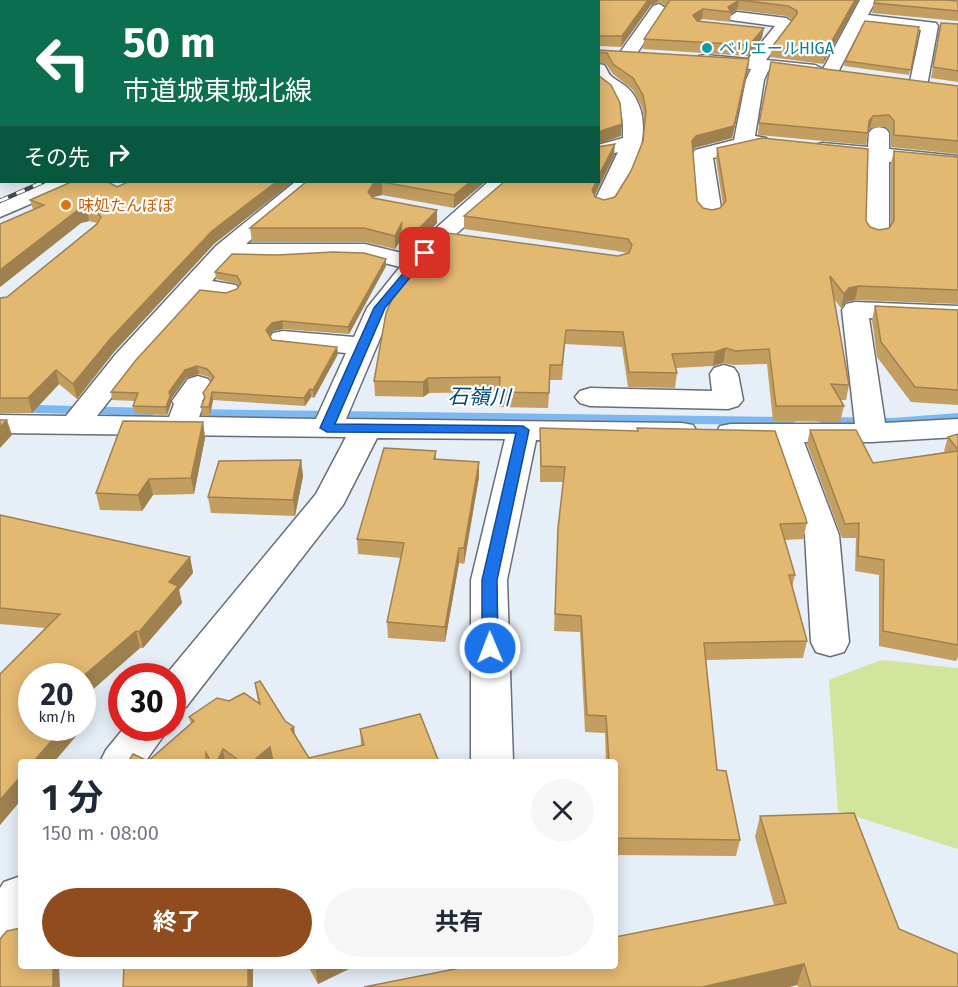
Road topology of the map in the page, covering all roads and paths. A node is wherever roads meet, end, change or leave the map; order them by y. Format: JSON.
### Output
{"nodes":[{"id":1,"x":868,"y":0,"type":"edge"},
{"id":2,"x":659,"y":9,"type":"dead end"},
{"id":3,"x":737,"y":17,"type":"edge"},
{"id":4,"x":859,"y":19,"type":"junction"},
{"id":5,"x":930,"y":26,"type":"junction"},
{"id":6,"x":949,"y":27,"type":"edge"},
{"id":7,"x":723,"y":28,"type":"edge"},
{"id":8,"x":777,"y":34,"type":"junction"},
{"id":9,"x":600,"y":53,"type":"edge"},
{"id":10,"x":627,"y":55,"type":"junction"},
{"id":11,"x":652,"y":56,"type":"edge"},
{"id":12,"x":682,"y":58,"type":"edge"},
{"id":13,"x":758,"y":64,"type":"junction"},
{"id":14,"x":830,"y":72,"type":"junction"},
{"id":15,"x":852,"y":76,"type":"edge"},
{"id":16,"x":600,"y":77,"type":"edge"},
{"id":17,"x":898,"y":83,"type":"edge"},
{"id":18,"x":633,"y":141,"type":"junction"},
{"id":19,"x":878,"y":143,"type":"junction"},
{"id":20,"x":743,"y":144,"type":"junction"},
{"id":21,"x":783,"y":144,"type":"edge"},
{"id":22,"x":807,"y":147,"type":"edge"},
{"id":23,"x":600,"y":151,"type":"edge"},
{"id":24,"x":958,"y":162,"type":"edge"},
{"id":25,"x":60,"y":183,"type":"edge"},
{"id":26,"x":307,"y":183,"type":"edge"},
{"id":27,"x":504,"y":183,"type":"edge"},
{"id":28,"x":604,"y":204,"type":"edge"},
{"id":29,"x":0,"y":210,"type":"edge"},
{"id":30,"x":269,"y":212,"type":"junction"},
{"id":31,"x":710,"y":214,"type":"edge"},
{"id":32,"x":302,"y":219,"type":"edge"},
{"id":33,"x":877,"y":234,"type":"edge"},
{"id":34,"x":225,"y":251,"type":"junction"},
{"id":35,"x":416,"y":264,"type":"junction"},
{"id":36,"x":193,"y":286,"type":"junction"},
{"id":37,"x":227,"y":290,"type":"edge"},
{"id":38,"x":958,"y":314,"type":"edge"},
{"id":39,"x":283,"y":339,"type":"edge"},
{"id":40,"x":362,"y":346,"type":"junction"},
{"id":41,"x":724,"y":374,"type":"dead end"},
{"id":42,"x":591,"y":405,"type":"junction"},
{"id":43,"x":331,"y":417,"type":"junction"},
{"id":44,"x":75,"y":422,"type":"junction"},
{"id":45,"x":870,"y":422,"type":"junction"},
{"id":46,"x":0,"y":424,"type":"edge"},
{"id":47,"x":958,"y":428,"type":"edge"},
{"id":48,"x":366,"y":429,"type":"junction"},
{"id":49,"x":523,"y":430,"type":"junction"},
{"id":50,"x":785,"y":433,"type":"junction"},
{"id":51,"x":830,"y":642,"type":"dead end"},
{"id":52,"x":186,"y":679,"type":"edge"},
{"id":53,"x":138,"y":741,"type":"edge"},
{"id":54,"x":124,"y":759,"type":"edge"},
{"id":55,"x":492,"y":759,"type":"edge"},
{"id":56,"x":18,"y":901,"type":"edge"},
{"id":57,"x":0,"y":925,"type":"edge"}],
"edges":[{"from":1,"to":4,"type":"street"},
{"from":2,"to":10,"type":"street"},
{"from":3,"to":8,"type":"street"},
{"from":4,"to":5,"type":"street"},
{"from":4,"to":14,"type":"street"},
{"from":5,"to":6,"type":"street"},
{"from":5,"to":17,"type":"street"},
{"from":7,"to":8,"type":"street"},
{"from":8,"to":13,"type":"street"},
{"from":9,"to":10,"type":"street"},
{"from":10,"to":11,"type":"street"},
{"from":12,"to":13,"type":"street"},
{"from":13,"to":14,"type":"street"},
{"from":13,"to":20,"type":"street"},
{"from":14,"to":15,"type":"street"},
{"from":16,"to":18,"type":"street"},
{"from":18,"to":23,"type":"street"},
{"from":18,"to":28,"type":"street"},
{"from":19,"to":22,"type":"street"},
{"from":19,"to":24,"type":"street"},
{"from":19,"to":33,"type":"street"},
{"from":20,"to":21,"type":"street"},
{"from":20,"to":31,"type":"street"},
{"from":25,"to":29,"type":"street"},
{"from":26,"to":30,"type":"street"},
{"from":27,"to":35,"type":"street"},
{"from":30,"to":32,"type":"street"},
{"from":30,"to":34,"type":"street"},
{"from":34,"to":35,"type":"street"},
{"from":34,"to":36,"type":"street"},
{"from":35,"to":40,"type":"street"},
{"from":36,"to":37,"type":"street"},
{"from":36,"to":44,"type":"street"},
{"from":38,"to":45,"type":"street"},
{"from":39,"to":40,"type":"street"},
{"from":40,"to":43,"type":"street"},
{"from":41,"to":42,"type":"street"},
{"from":42,"to":49,"type":"street"},
{"from":42,"to":50,"type":"street"},
{"from":43,"to":44,"type":"street"},
{"from":43,"to":48,"type":"street"},
{"from":44,"to":46,"type":"street"},
{"from":45,"to":47,"type":"street"},
{"from":45,"to":50,"type":"street"},
{"from":48,"to":49,"type":"street"},
{"from":48,"to":52,"type":"street"},
{"from":49,"to":55,"type":"street"},
{"from":50,"to":51,"type":"street"},
{"from":53,"to":54,"type":"street"},
{"from":56,"to":57,"type":"street"}]}
